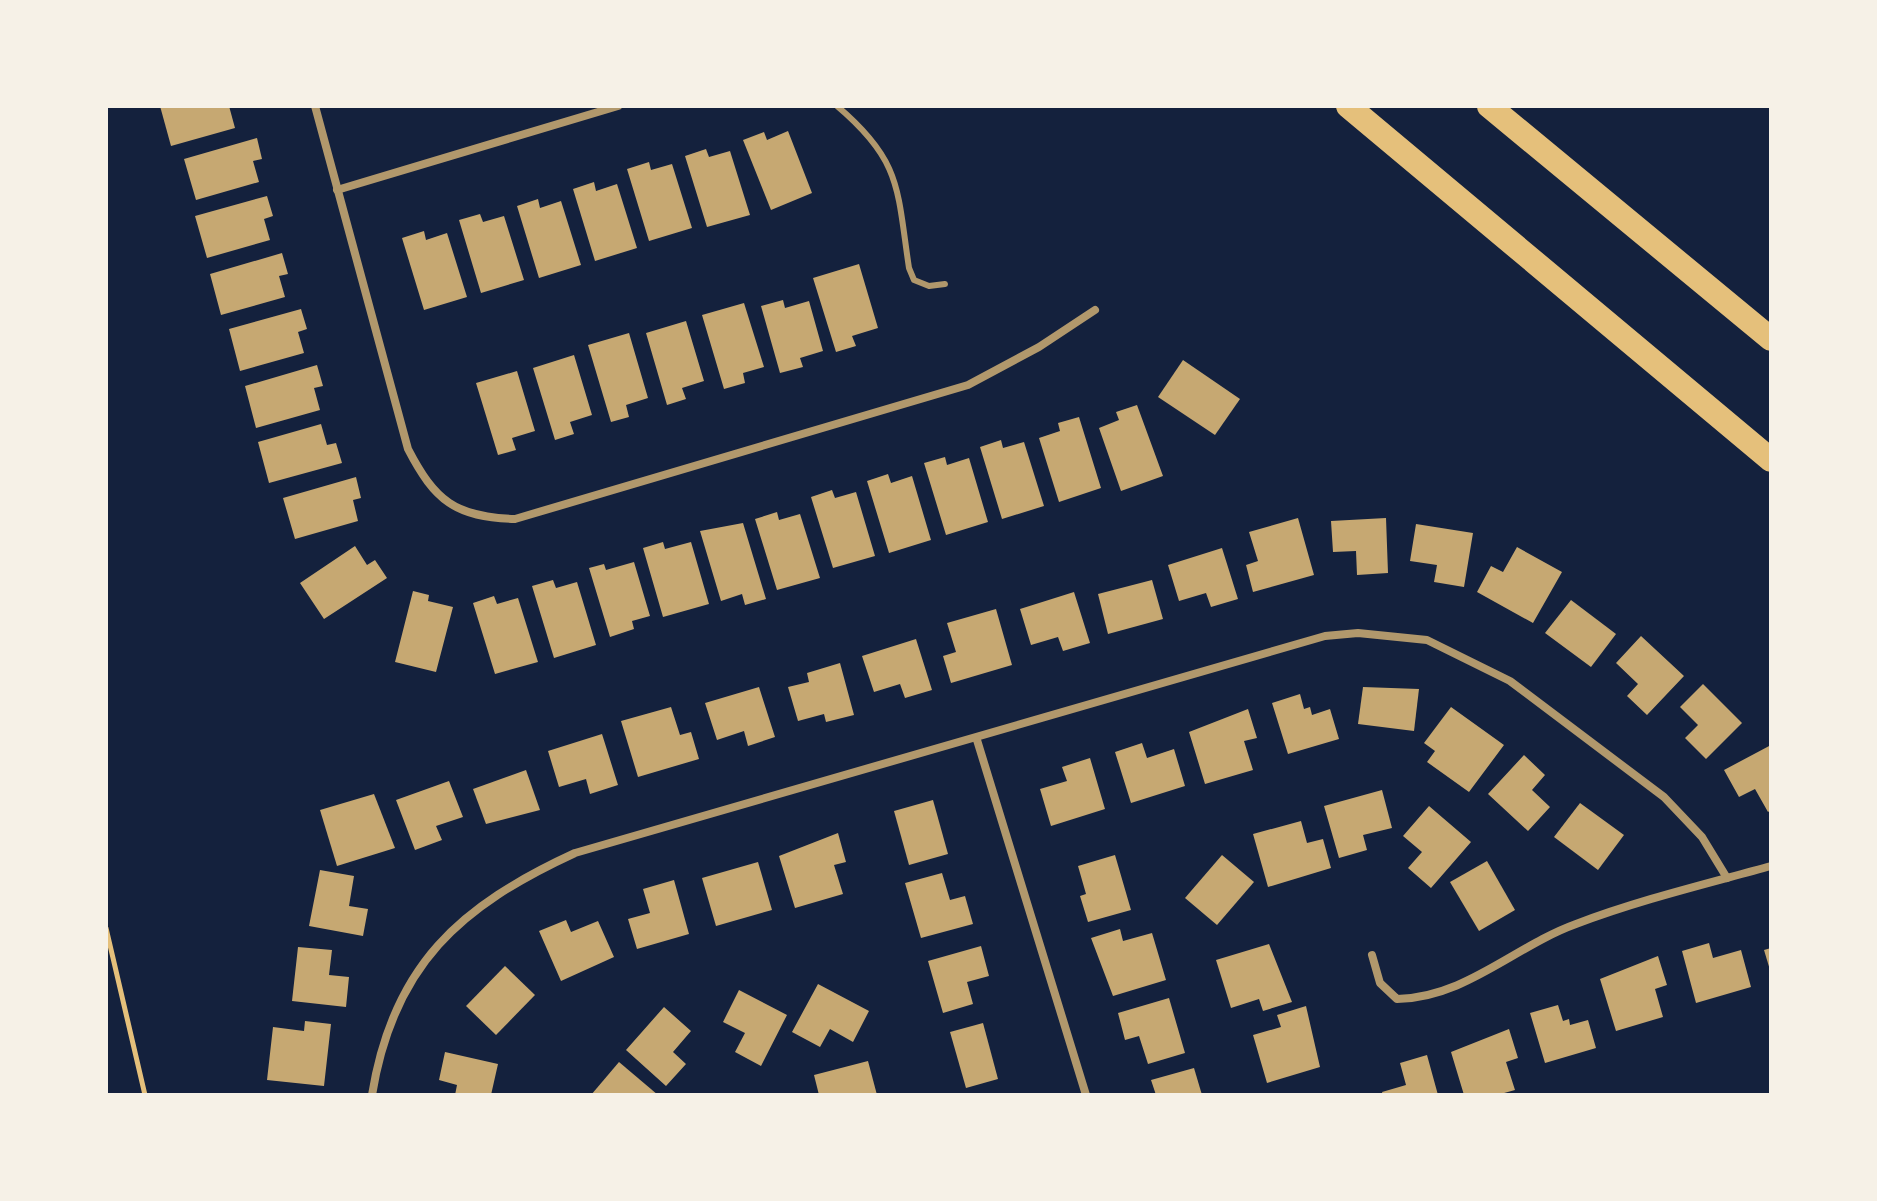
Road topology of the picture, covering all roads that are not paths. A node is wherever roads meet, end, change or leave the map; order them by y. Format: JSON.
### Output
{"nodes":[{"id":1,"x":315,"y":106,"type":"edge"},
{"id":2,"x":618,"y":106,"type":"edge"},
{"id":3,"x":837,"y":106,"type":"edge"},
{"id":4,"x":1348,"y":106,"type":"edge"},
{"id":5,"x":1489,"y":106,"type":"edge"},
{"id":6,"x":337,"y":190,"type":"junction"},
{"id":7,"x":945,"y":284,"type":"dead end"},
{"id":8,"x":1095,"y":310,"type":"dead end"},
{"id":9,"x":1771,"y":339,"type":"edge"},
{"id":10,"x":1771,"y":460,"type":"edge"},
{"id":11,"x":977,"y":740,"type":"junction"},
{"id":12,"x":1771,"y":866,"type":"edge"},
{"id":13,"x":1727,"y":878,"type":"junction"},
{"id":14,"x":1372,"y":955,"type":"dead end"},
{"id":15,"x":372,"y":1095,"type":"edge"},
{"id":16,"x":1086,"y":1095,"type":"edge"}],
"edges":[{"from":1,"to":6,"type":"street"},
{"from":2,"to":6,"type":"street"},
{"from":3,"to":7,"type":"lane"},
{"from":4,"to":10,"type":"highway"},
{"from":5,"to":9,"type":"highway"},
{"from":6,"to":8,"type":"street"},
{"from":11,"to":13,"type":"street"},
{"from":11,"to":15,"type":"street"},
{"from":11,"to":16,"type":"street"},
{"from":12,"to":13,"type":"street"},
{"from":13,"to":14,"type":"street"}]}
